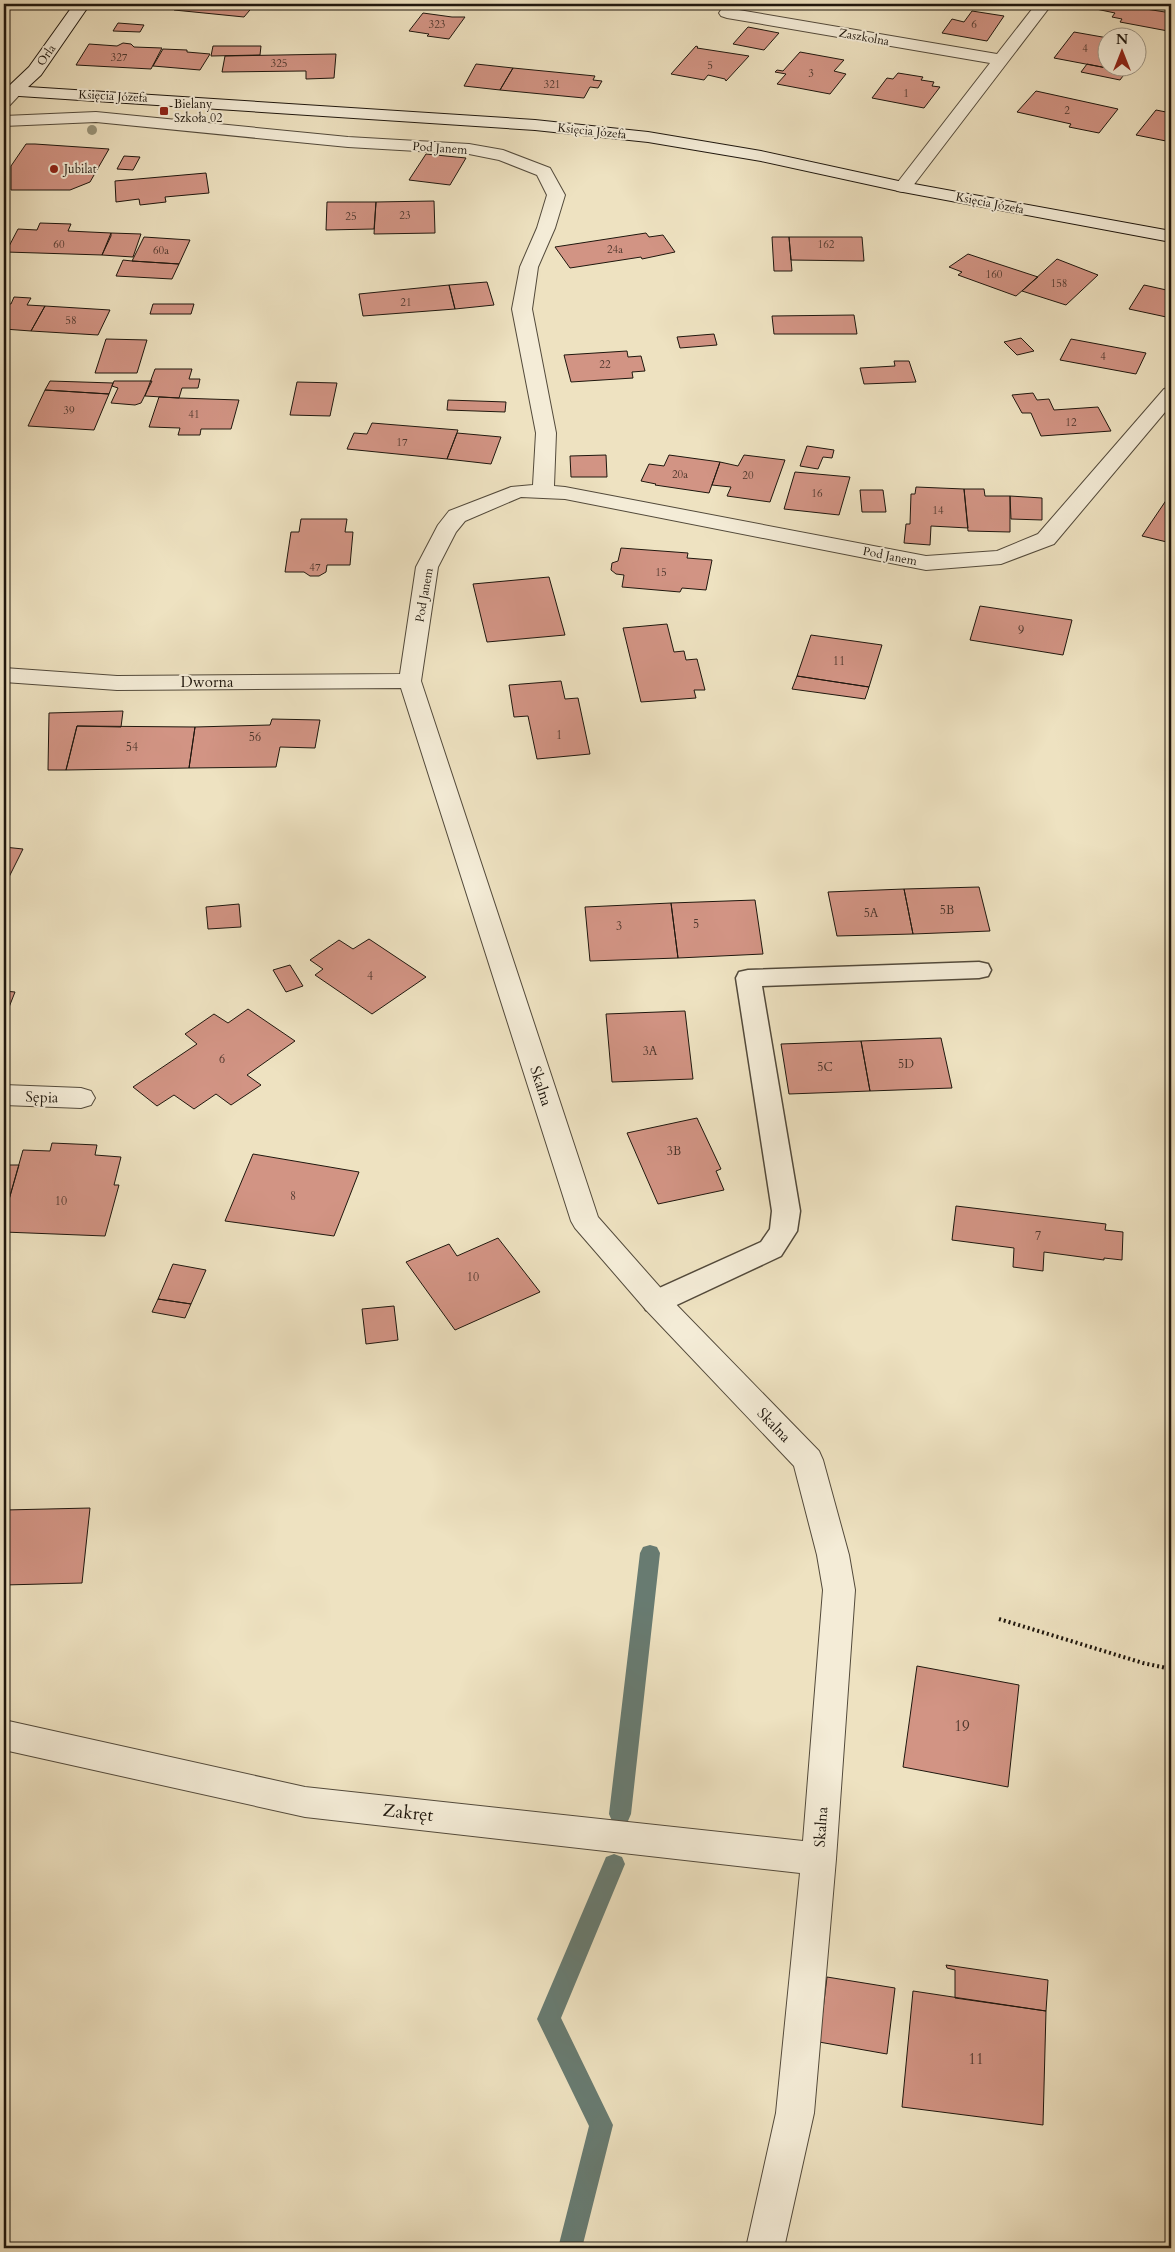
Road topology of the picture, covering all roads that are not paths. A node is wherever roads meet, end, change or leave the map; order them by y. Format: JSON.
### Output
{"nodes":[{"id":1,"x":82,"y":4,"type":"edge"},
{"id":2,"x":1044,"y":4,"type":"edge"},
{"id":3,"x":727,"y":14,"type":"dead end"},
{"id":4,"x":1002,"y":60,"type":"junction"},
{"id":5,"x":7,"y":94,"type":"edge"},
{"id":6,"x":4,"y":121,"type":"edge"},
{"id":7,"x":903,"y":187,"type":"junction"},
{"id":8,"x":1171,"y":237,"type":"edge"},
{"id":9,"x":1171,"y":393,"type":"edge"},
{"id":10,"x":543,"y":492,"type":"junction"},
{"id":11,"x":4,"y":675,"type":"edge"},
{"id":12,"x":410,"y":681,"type":"junction"},
{"id":13,"x":979,"y":970,"type":"dead end"},
{"id":14,"x":4,"y":1095,"type":"edge"},
{"id":15,"x":81,"y":1098,"type":"dead end"},
{"id":16,"x":656,"y":1302,"type":"junction"},
{"id":17,"x":4,"y":1734,"type":"edge"},
{"id":18,"x":819,"y":1859,"type":"junction"},
{"id":19,"x":765,"y":2248,"type":"edge"}],
"edges":[{"from":1,"to":5,"type":"street","name":"Orla"},
{"from":2,"to":4,"type":"street"},
{"from":3,"to":4,"type":"street","name":"Zaszkolna"},
{"from":4,"to":7,"type":"street"},
{"from":5,"to":7,"type":"street","name":"Księcia Józefa"},
{"from":6,"to":10,"type":"street","name":"Pod Janem"},
{"from":7,"to":8,"type":"street","name":"Księcia Józefa"},
{"from":9,"to":10,"type":"street","name":"Pod Janem"},
{"from":10,"to":12,"type":"street","name":"Pod Janem"},
{"from":11,"to":12,"type":"street","name":"Dworna"},
{"from":12,"to":16,"type":"street","name":"Skalna"},
{"from":13,"to":16,"type":"lane"},
{"from":14,"to":15,"type":"street","name":"Sępia"},
{"from":16,"to":18,"type":"street","name":"Skalna"},
{"from":17,"to":18,"type":"street","name":"Zakręt"},
{"from":18,"to":19,"type":"street","name":"Skalna"}]}
